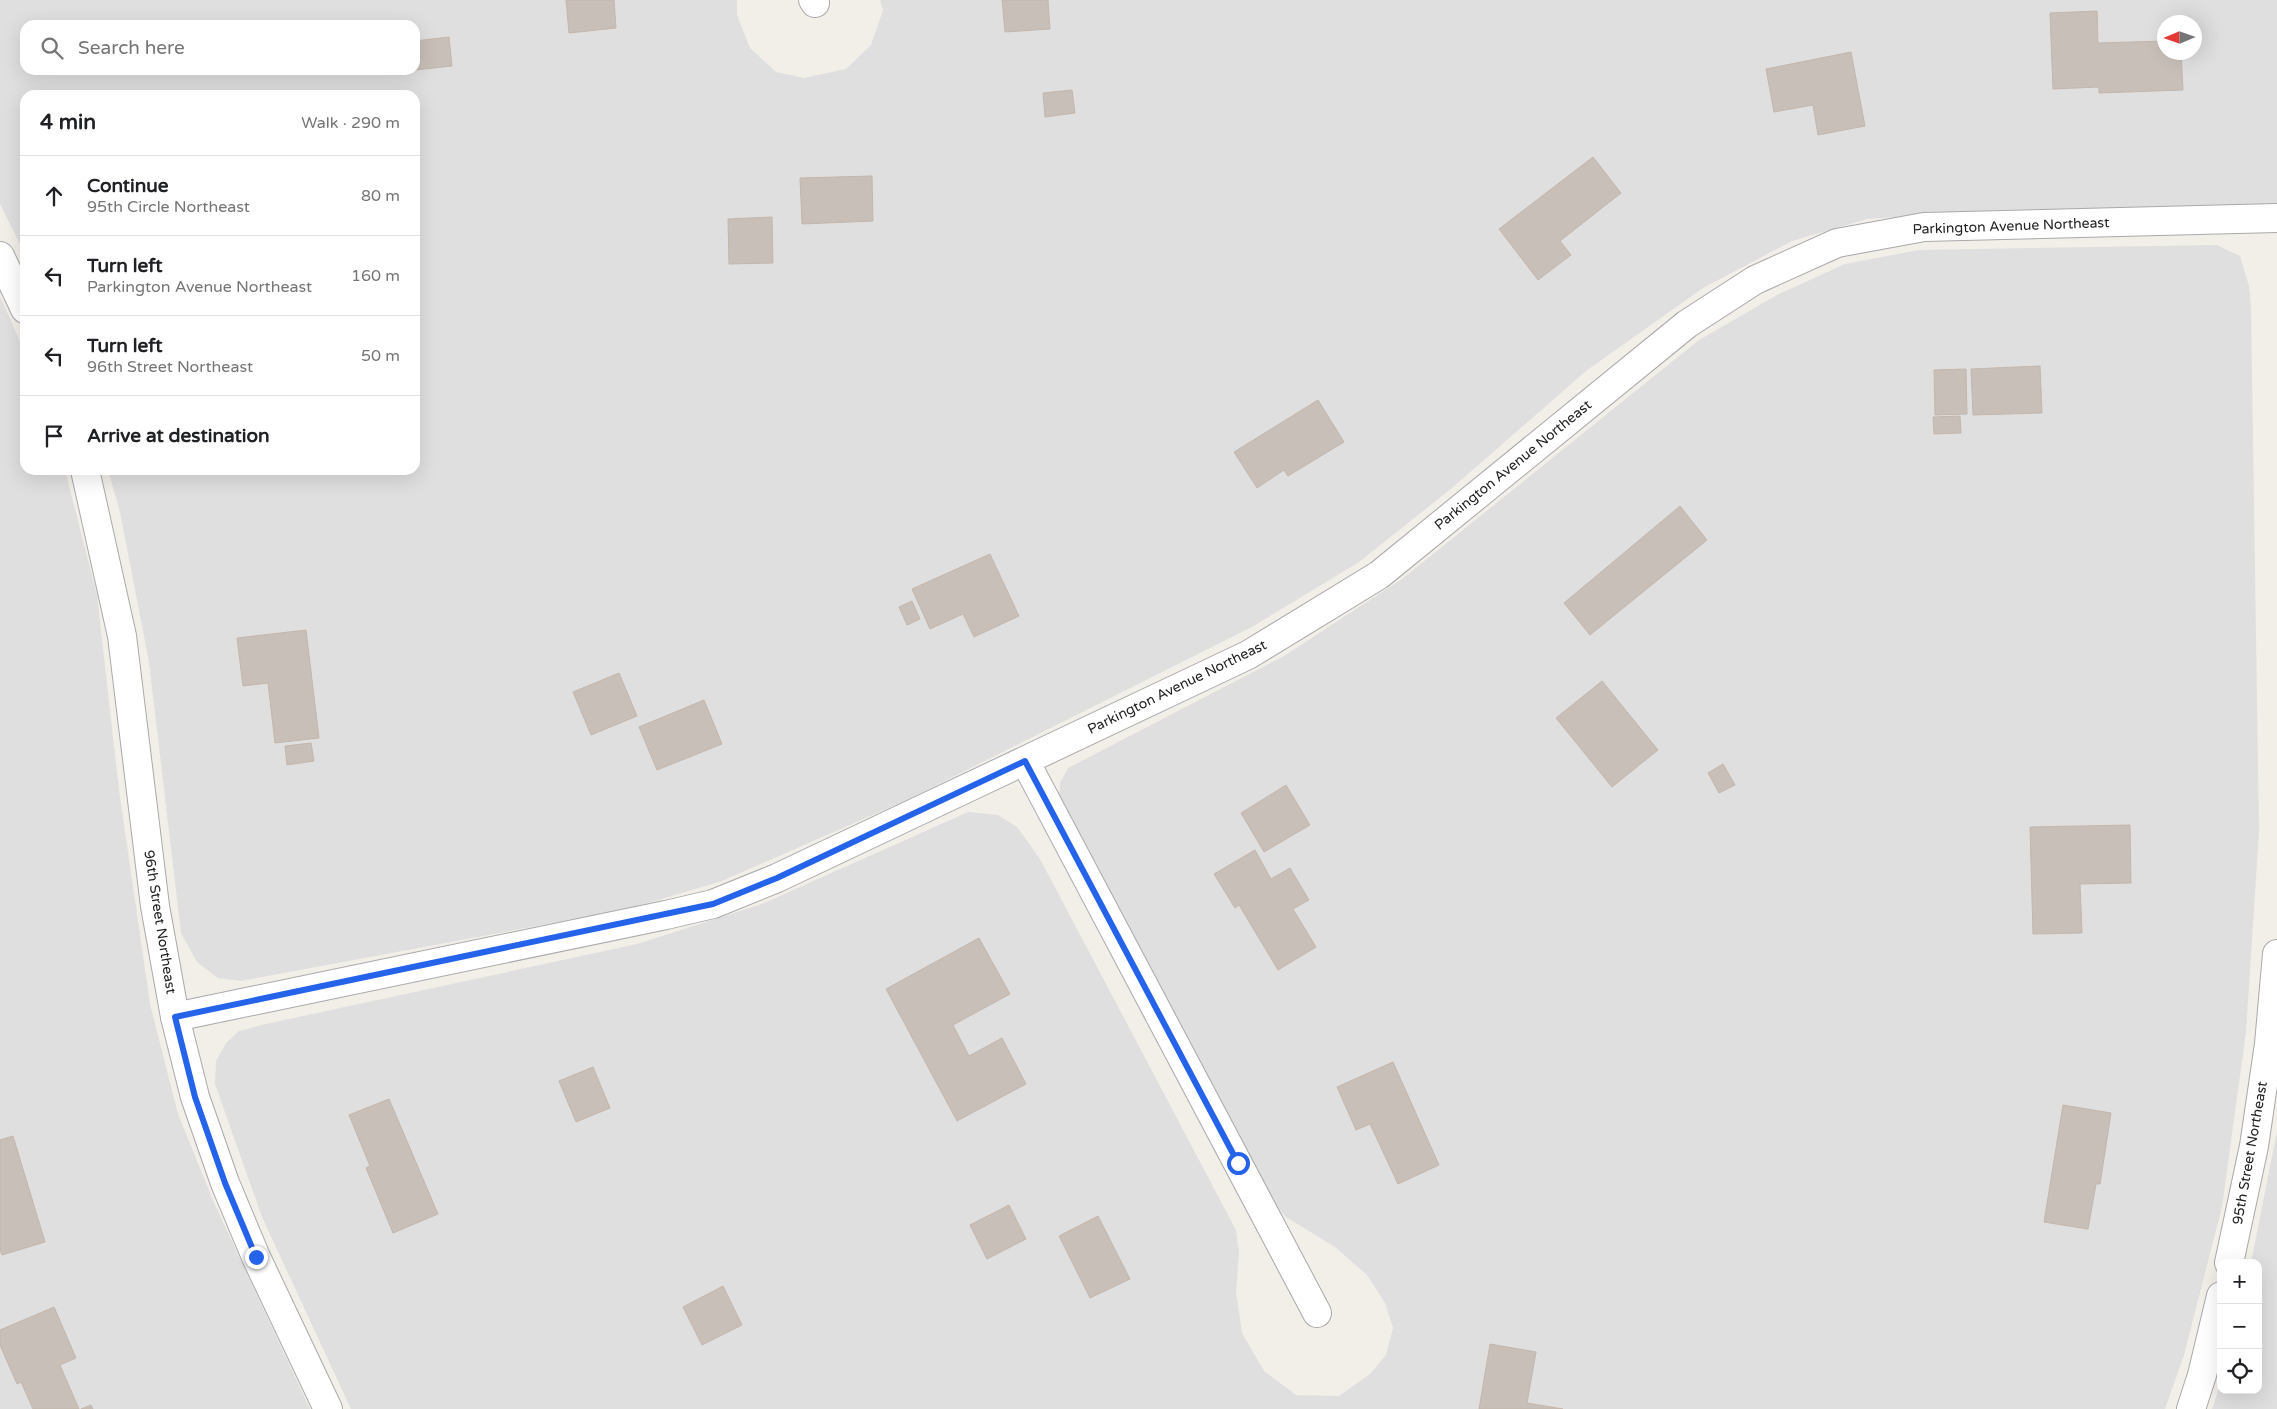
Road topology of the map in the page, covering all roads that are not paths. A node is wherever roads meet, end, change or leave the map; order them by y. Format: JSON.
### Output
{"nodes":[{"id":1,"x":2277,"y":218,"type":"edge"},
{"id":2,"x":0,"y":256,"type":"edge"},
{"id":3,"x":20,"y":298,"type":"edge"},
{"id":4,"x":86,"y":475,"type":"edge"},
{"id":5,"x":1025,"y":761,"type":"junction"},
{"id":6,"x":2277,"y":954,"type":"edge"},
{"id":7,"x":175,"y":1017,"type":"junction"},
{"id":8,"x":2229,"y":1259,"type":"edge"},
{"id":9,"x":2219,"y":1304,"type":"edge"},
{"id":10,"x":1317,"y":1313,"type":"dead end"},
{"id":11,"x":328,"y":1409,"type":"edge"},
{"id":12,"x":2190,"y":1409,"type":"edge"}],
"edges":[{"from":1,"to":5,"type":"street","name":"Parkington Avenue Northeast"},
{"from":2,"to":3,"type":"street"},
{"from":4,"to":7,"type":"street","name":"96th Street Northeast"},
{"from":5,"to":7,"type":"street","name":"Parkington Avenue Northeast"},
{"from":5,"to":10,"type":"street"},
{"from":6,"to":8,"type":"street","name":"95th Street Northeast"},
{"from":7,"to":11,"type":"street","name":"96th Street Northeast"},
{"from":9,"to":12,"type":"street"}]}
